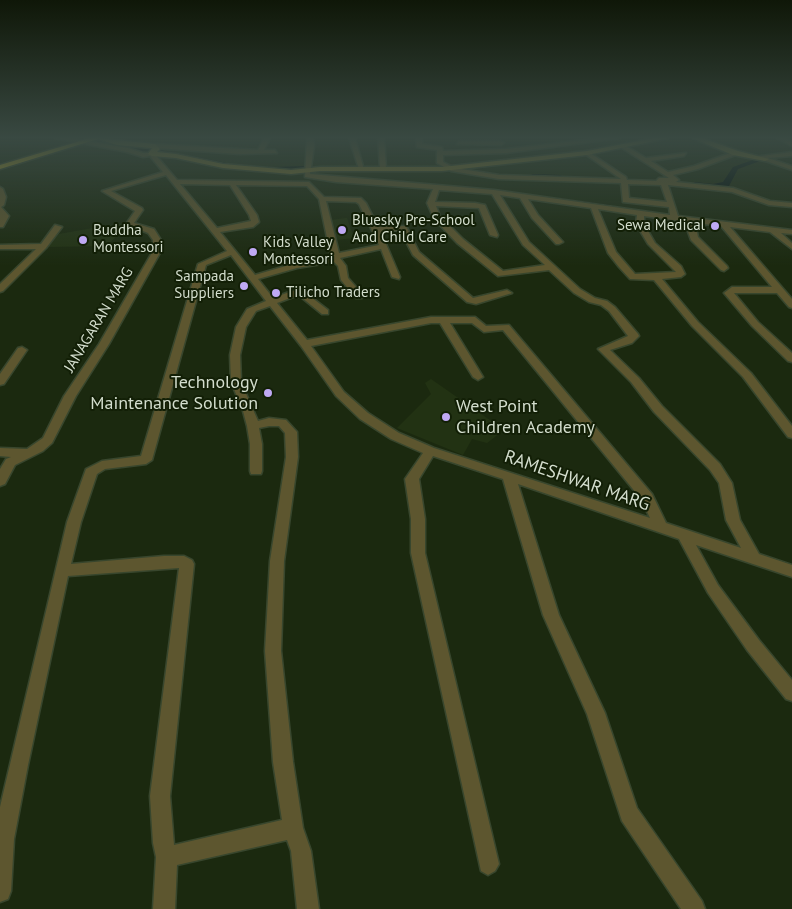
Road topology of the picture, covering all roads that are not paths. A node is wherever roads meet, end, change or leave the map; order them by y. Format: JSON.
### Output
{"nodes":[{"id":1,"x":141,"y":180,"type":"edge"},
{"id":2,"x":306,"y":180,"type":"edge"},
{"id":3,"x":342,"y":180,"type":"edge"},
{"id":4,"x":624,"y":180,"type":"edge"},
{"id":5,"x":630,"y":180,"type":"edge"},
{"id":6,"x":176,"y":182,"type":"joint"},
{"id":7,"x":232,"y":183,"type":"junction"},
{"id":8,"x":664,"y":183,"type":"junction"},
{"id":9,"x":309,"y":184,"type":"junction"},
{"id":10,"x":437,"y":187,"type":"junction"},
{"id":11,"x":0,"y":190,"type":"edge"},
{"id":12,"x":494,"y":192,"type":"junction"},
{"id":13,"x":522,"y":196,"type":"junction"},
{"id":14,"x":322,"y":199,"type":"junction"},
{"id":15,"x":432,"y":204,"type":"junction"},
{"id":16,"x":0,"y":205,"type":"edge"},
{"id":17,"x":593,"y":205,"type":"junction"},
{"id":18,"x":672,"y":205,"type":"junction"},
{"id":19,"x":792,"y":205,"type":"edge"},
{"id":20,"x":0,"y":209,"type":"edge"},
{"id":21,"x":641,"y":213,"type":"junction"},
{"id":22,"x":674,"y":218,"type":"junction"},
{"id":23,"x":691,"y":220,"type":"junction"},
{"id":24,"x":0,"y":225,"type":"edge"},
{"id":25,"x":724,"y":225,"type":"junction"},
{"id":26,"x":58,"y":228,"type":"dead end"},
{"id":27,"x":375,"y":230,"type":"junction"},
{"id":28,"x":773,"y":230,"type":"junction"},
{"id":29,"x":215,"y":231,"type":"junction"},
{"id":30,"x":792,"y":232,"type":"edge"},
{"id":31,"x":494,"y":235,"type":"dead end"},
{"id":32,"x":559,"y":242,"type":"dead end"},
{"id":33,"x":43,"y":246,"type":"junction"},
{"id":34,"x":384,"y":246,"type":"junction"},
{"id":35,"x":0,"y":247,"type":"edge"},
{"id":36,"x":792,"y":247,"type":"edge"},
{"id":37,"x":232,"y":252,"type":"junction"},
{"id":38,"x":336,"y":258,"type":"junction"},
{"id":39,"x":551,"y":267,"type":"junction"},
{"id":40,"x":724,"y":268,"type":"dead end"},
{"id":41,"x":396,"y":277,"type":"dead end"},
{"id":42,"x":656,"y":277,"type":"junction"},
{"id":43,"x":252,"y":278,"type":"junction"},
{"id":44,"x":0,"y":289,"type":"edge"},
{"id":45,"x":780,"y":290,"type":"junction"},
{"id":46,"x":508,"y":293,"type":"dead end"},
{"id":47,"x":359,"y":296,"type":"dead end"},
{"id":48,"x":270,"y":301,"type":"junction"},
{"id":49,"x":792,"y":305,"type":"edge"},
{"id":50,"x":325,"y":312,"type":"dead end"},
{"id":51,"x":444,"y":321,"type":"junction"},
{"id":52,"x":305,"y":344,"type":"junction"},
{"id":53,"x":22,"y":350,"type":"dead end"},
{"id":54,"x":792,"y":359,"type":"edge"},
{"id":55,"x":478,"y":377,"type":"dead end"},
{"id":56,"x":0,"y":382,"type":"edge"},
{"id":57,"x":253,"y":426,"type":"junction"},
{"id":58,"x":792,"y":434,"type":"edge"},
{"id":59,"x":430,"y":451,"type":"junction"},
{"id":60,"x":0,"y":452,"type":"edge"},
{"id":61,"x":26,"y":453,"type":"junction"},
{"id":62,"x":256,"y":471,"type":"dead end"},
{"id":63,"x":509,"y":476,"type":"junction"},
{"id":64,"x":0,"y":481,"type":"edge"},
{"id":65,"x":660,"y":527,"type":"junction"},
{"id":66,"x":684,"y":535,"type":"junction"},
{"id":67,"x":754,"y":559,"type":"junction"},
{"id":68,"x":792,"y":571,"type":"edge"},
{"id":69,"x":62,"y":572,"type":"junction"},
{"id":70,"x":792,"y":693,"type":"edge"},
{"id":71,"x":293,"y":828,"type":"junction"},
{"id":72,"x":167,"y":857,"type":"junction"},
{"id":73,"x":488,"y":864,"type":"dead end"},
{"id":74,"x":0,"y":892,"type":"edge"},
{"id":75,"x":164,"y":909,"type":"edge"},
{"id":76,"x":308,"y":909,"type":"edge"},
{"id":77,"x":694,"y":909,"type":"edge"}],
"edges":[{"from":1,"to":61,"type":"street","name":"JANAGARAN MARG"},
{"from":2,"to":9,"type":"street"},
{"from":3,"to":10,"type":"street"},
{"from":4,"to":18,"type":"street"},
{"from":5,"to":8,"type":"street"},
{"from":6,"to":7,"type":"street"},
{"from":6,"to":29,"type":"street","name":"RAMESHWAR MARG"},
{"from":7,"to":9,"type":"street"},
{"from":7,"to":29,"type":"street"},
{"from":8,"to":18,"type":"street"},
{"from":8,"to":19,"type":"street"},
{"from":9,"to":14,"type":"street"},
{"from":10,"to":12,"type":"street"},
{"from":10,"to":15,"type":"street"},
{"from":11,"to":16,"type":"street"},
{"from":12,"to":13,"type":"street"},
{"from":12,"to":39,"type":"street"},
{"from":13,"to":17,"type":"street"},
{"from":13,"to":32,"type":"street"},
{"from":14,"to":27,"type":"street"},
{"from":14,"to":38,"type":"street"},
{"from":15,"to":31,"type":"street"},
{"from":15,"to":39,"type":"street"},
{"from":17,"to":21,"type":"street"},
{"from":17,"to":42,"type":"street"},
{"from":18,"to":22,"type":"street"},
{"from":20,"to":24,"type":"street"},
{"from":21,"to":22,"type":"street"},
{"from":21,"to":42,"type":"street"},
{"from":22,"to":23,"type":"street"},
{"from":23,"to":25,"type":"street"},
{"from":23,"to":40,"type":"street"},
{"from":25,"to":28,"type":"street"},
{"from":25,"to":45,"type":"street"},
{"from":26,"to":33,"type":"street"},
{"from":27,"to":34,"type":"street"},
{"from":27,"to":46,"type":"street"},
{"from":28,"to":30,"type":"street"},
{"from":28,"to":36,"type":"street"},
{"from":29,"to":37,"type":"street","name":"RAMESHWAR MARG"},
{"from":33,"to":35,"type":"street"},
{"from":33,"to":44,"type":"street"},
{"from":34,"to":38,"type":"street"},
{"from":34,"to":41,"type":"street"},
{"from":37,"to":43,"type":"street","name":"RAMESHWAR MARG"},
{"from":37,"to":69,"type":"street"},
{"from":38,"to":43,"type":"street"},
{"from":38,"to":47,"type":"street"},
{"from":39,"to":67,"type":"street"},
{"from":42,"to":58,"type":"street"},
{"from":43,"to":48,"type":"street","name":"RAMESHWAR MARG"},
{"from":45,"to":49,"type":"street"},
{"from":45,"to":54,"type":"street"},
{"from":48,"to":50,"type":"street"},
{"from":48,"to":52,"type":"street","name":"RAMESHWAR MARG"},
{"from":48,"to":57,"type":"street"},
{"from":51,"to":52,"type":"street"},
{"from":51,"to":55,"type":"street"},
{"from":51,"to":65,"type":"street"},
{"from":52,"to":59,"type":"street","name":"RAMESHWAR MARG"},
{"from":53,"to":56,"type":"street"},
{"from":57,"to":62,"type":"street"},
{"from":57,"to":71,"type":"street"},
{"from":59,"to":63,"type":"street","name":"RAMESHWAR MARG"},
{"from":59,"to":73,"type":"street"},
{"from":60,"to":61,"type":"street"},
{"from":61,"to":64,"type":"street","name":"JANAGARAN MARG"},
{"from":63,"to":65,"type":"street","name":"RAMESHWAR MARG"},
{"from":63,"to":77,"type":"street"},
{"from":65,"to":66,"type":"street","name":"RAMESHWAR MARG"},
{"from":66,"to":67,"type":"street","name":"RAMESHWAR MARG"},
{"from":66,"to":70,"type":"street"},
{"from":67,"to":68,"type":"street","name":"RAMESHWAR MARG"},
{"from":69,"to":72,"type":"street"},
{"from":69,"to":74,"type":"street"},
{"from":71,"to":72,"type":"street"},
{"from":71,"to":76,"type":"street"},
{"from":72,"to":75,"type":"street"}]}
